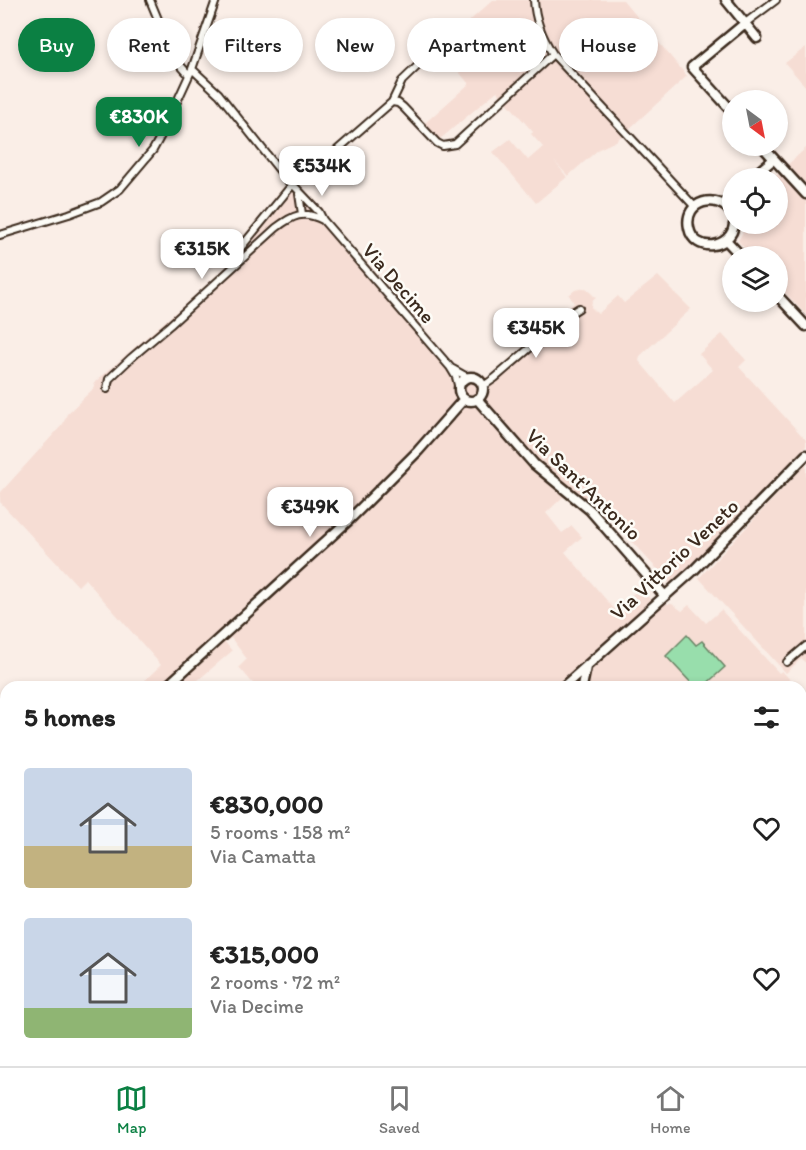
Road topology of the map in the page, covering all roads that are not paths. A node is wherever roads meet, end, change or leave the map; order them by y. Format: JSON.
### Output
{"nodes":[{"id":1,"x":150,"y":0,"type":"edge"},
{"id":2,"x":216,"y":0,"type":"edge"},
{"id":3,"x":534,"y":0,"type":"edge"},
{"id":4,"x":726,"y":0,"type":"edge"},
{"id":5,"x":775,"y":1,"type":"edge"},
{"id":6,"x":157,"y":18,"type":"edge"},
{"id":7,"x":744,"y":24,"type":"junction"},
{"id":8,"x":757,"y":38,"type":"dead end"},
{"id":9,"x":553,"y":54,"type":"junction"},
{"id":10,"x":191,"y":72,"type":"junction"},
{"id":11,"x":411,"y":72,"type":"edge"},
{"id":12,"x":722,"y":100,"type":"edge"},
{"id":13,"x":392,"y":102,"type":"junction"},
{"id":14,"x":771,"y":156,"type":"edge"},
{"id":15,"x":774,"y":159,"type":"junction"},
{"id":16,"x":763,"y":168,"type":"edge"},
{"id":17,"x":290,"y":183,"type":"junction"},
{"id":18,"x":298,"y":191,"type":"junction"},
{"id":19,"x":806,"y":195,"type":"edge"},
{"id":20,"x":309,"y":202,"type":"junction"},
{"id":21,"x":722,"y":204,"type":"edge"},
{"id":22,"x":695,"y":207,"type":"junction"},
{"id":23,"x":305,"y":214,"type":"junction"},
{"id":24,"x":323,"y":220,"type":"junction"},
{"id":25,"x":731,"y":234,"type":"edge"},
{"id":26,"x":0,"y":235,"type":"edge"},
{"id":27,"x":726,"y":240,"type":"junction"},
{"id":28,"x":732,"y":246,"type":"edge"},
{"id":29,"x":238,"y":251,"type":"dead end"},
{"id":30,"x":788,"y":306,"type":"edge"},
{"id":31,"x":579,"y":308,"type":"dead end"},
{"id":32,"x":806,"y":326,"type":"edge"},
{"id":33,"x":450,"y":367,"type":"junction"},
{"id":34,"x":469,"y":378,"type":"junction"},
{"id":35,"x":482,"y":387,"type":"junction"},
{"id":36,"x":107,"y":389,"type":"dead end"},
{"id":37,"x":459,"y":389,"type":"junction"},
{"id":38,"x":464,"y":399,"type":"junction"},
{"id":39,"x":477,"y":399,"type":"junction"},
{"id":40,"x":806,"y":455,"type":"edge"},
{"id":41,"x":665,"y":596,"type":"junction"},
{"id":42,"x":806,"y":646,"type":"edge"},
{"id":43,"x":787,"y":662,"type":"dead end"},
{"id":44,"x":587,"y":666,"type":"junction"},
{"id":45,"x":173,"y":681,"type":"edge"},
{"id":46,"x":571,"y":681,"type":"edge"},
{"id":47,"x":583,"y":681,"type":"edge"}],
"edges":[{"from":1,"to":6,"type":"street","name":"Via Decime"},
{"from":2,"to":10,"type":"street"},
{"from":3,"to":9,"type":"street"},
{"from":4,"to":7,"type":"street"},
{"from":5,"to":7,"type":"street"},
{"from":7,"to":8,"type":"street"},
{"from":7,"to":12,"type":"street"},
{"from":9,"to":13,"type":"street"},
{"from":9,"to":22,"type":"street"},
{"from":10,"to":17,"type":"street","name":"Via Decime"},
{"from":10,"to":26,"type":"street"},
{"from":11,"to":13,"type":"street"},
{"from":13,"to":17,"type":"street"},
{"from":14,"to":15,"type":"street"},
{"from":15,"to":16,"type":"street"},
{"from":15,"to":19,"type":"street"},
{"from":17,"to":18,"type":"street","name":"Via Decime"},
{"from":17,"to":29,"type":"street"},
{"from":18,"to":20,"type":"street","name":"Via Decime"},
{"from":18,"to":23,"type":"street"},
{"from":20,"to":23,"type":"street"},
{"from":20,"to":24,"type":"street","name":"Via Decime"},
{"from":21,"to":22,"type":"street"},
{"from":22,"to":27,"type":"street"},
{"from":23,"to":24,"type":"street","name":"Via Decime"},
{"from":23,"to":36,"type":"street"},
{"from":24,"to":33,"type":"street","name":"Via Decime"},
{"from":25,"to":27,"type":"street"},
{"from":27,"to":28,"type":"street"},
{"from":30,"to":32,"type":"street"},
{"from":31,"to":35,"type":"street"},
{"from":33,"to":34,"type":"street","name":"Via Decime"},
{"from":33,"to":37,"type":"street","name":"Via Decime"},
{"from":34,"to":35,"type":"street"},
{"from":34,"to":37,"type":"street"},
{"from":35,"to":39,"type":"street"},
{"from":37,"to":38,"type":"street"},
{"from":38,"to":39,"type":"street"},
{"from":38,"to":45,"type":"street"},
{"from":39,"to":41,"type":"street","name":"Via Sant'Antonio"},
{"from":40,"to":41,"type":"street","name":"Via Vittorio Veneto"},
{"from":41,"to":44,"type":"street","name":"Via Vittorio Veneto"},
{"from":42,"to":43,"type":"street"},
{"from":44,"to":46,"type":"street","name":"Via Vittorio Veneto"},
{"from":44,"to":47,"type":"street"}]}
